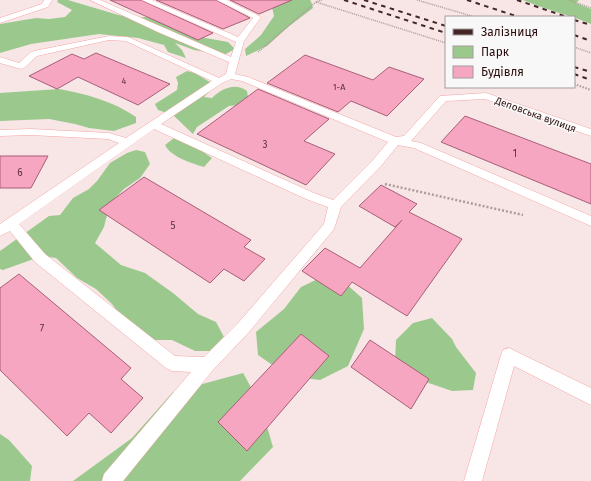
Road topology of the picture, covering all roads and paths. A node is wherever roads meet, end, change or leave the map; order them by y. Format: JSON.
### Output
{"nodes":[{"id":1,"x":48,"y":0,"type":"edge"},
{"id":2,"x":94,"y":0,"type":"edge"},
{"id":3,"x":146,"y":0,"type":"edge"},
{"id":4,"x":221,"y":0,"type":"edge"},
{"id":5,"x":322,"y":0,"type":"edge"},
{"id":6,"x":417,"y":0,"type":"edge"},
{"id":7,"x":569,"y":0,"type":"edge"},
{"id":8,"x":316,"y":2,"type":"junction"},
{"id":9,"x":591,"y":8,"type":"edge"},
{"id":10,"x":471,"y":16,"type":"edge"},
{"id":11,"x":0,"y":21,"type":"edge"},
{"id":12,"x":240,"y":41,"type":"junction"},
{"id":13,"x":445,"y":43,"type":"edge"},
{"id":14,"x":575,"y":48,"type":"edge"},
{"id":15,"x":591,"y":53,"type":"edge"},
{"id":16,"x":0,"y":60,"type":"edge"},
{"id":17,"x":232,"y":68,"type":"junction"},
{"id":18,"x":219,"y":81,"type":"junction"},
{"id":19,"x":575,"y":84,"type":"edge"},
{"id":20,"x":591,"y":90,"type":"edge"},
{"id":21,"x":155,"y":125,"type":"junction"},
{"id":22,"x":0,"y":133,"type":"edge"},
{"id":23,"x":591,"y":133,"type":"edge"},
{"id":24,"x":395,"y":141,"type":"junction"},
{"id":25,"x":127,"y":142,"type":"junction"},
{"id":26,"x":362,"y":178,"type":"junction"},
{"id":27,"x":335,"y":205,"type":"junction"},
{"id":28,"x":529,"y":214,"type":"dead end"},
{"id":29,"x":591,"y":221,"type":"edge"},
{"id":30,"x":6,"y":227,"type":"edge"},
{"id":31,"x":208,"y":365,"type":"junction"},
{"id":32,"x":591,"y":397,"type":"edge"},
{"id":33,"x":111,"y":481,"type":"edge"},
{"id":34,"x":473,"y":481,"type":"edge"}],
"edges":[{"from":1,"to":11,"type":"lane"},
{"from":2,"to":17,"type":"lane"},
{"from":3,"to":12,"type":"lane"},
{"from":4,"to":12,"type":"lane"},
{"from":5,"to":8,"type":"path"},
{"from":6,"to":10,"type":"path"},
{"from":7,"to":9,"type":"path"},
{"from":8,"to":13,"type":"path"},
{"from":8,"to":17,"type":"path"},
{"from":12,"to":17,"type":"lane"},
{"from":14,"to":15,"type":"path"},
{"from":16,"to":18,"type":"lane"},
{"from":17,"to":18,"type":"lane"},
{"from":17,"to":24,"type":"lane"},
{"from":18,"to":21,"type":"lane"},
{"from":19,"to":20,"type":"path"},
{"from":21,"to":25,"type":"lane"},
{"from":21,"to":27,"type":"lane"},
{"from":22,"to":25,"type":"lane"},
{"from":23,"to":24,"type":"lane","name":"Деповська вулиця"},
{"from":24,"to":26,"type":"lane"},
{"from":24,"to":29,"type":"lane"},
{"from":25,"to":30,"type":"lane"},
{"from":26,"to":27,"type":"lane"},
{"from":26,"to":28,"type":"path"},
{"from":27,"to":31,"type":"lane"},
{"from":30,"to":31,"type":"lane"},
{"from":31,"to":33,"type":"lane"},
{"from":32,"to":34,"type":"lane"}]}
